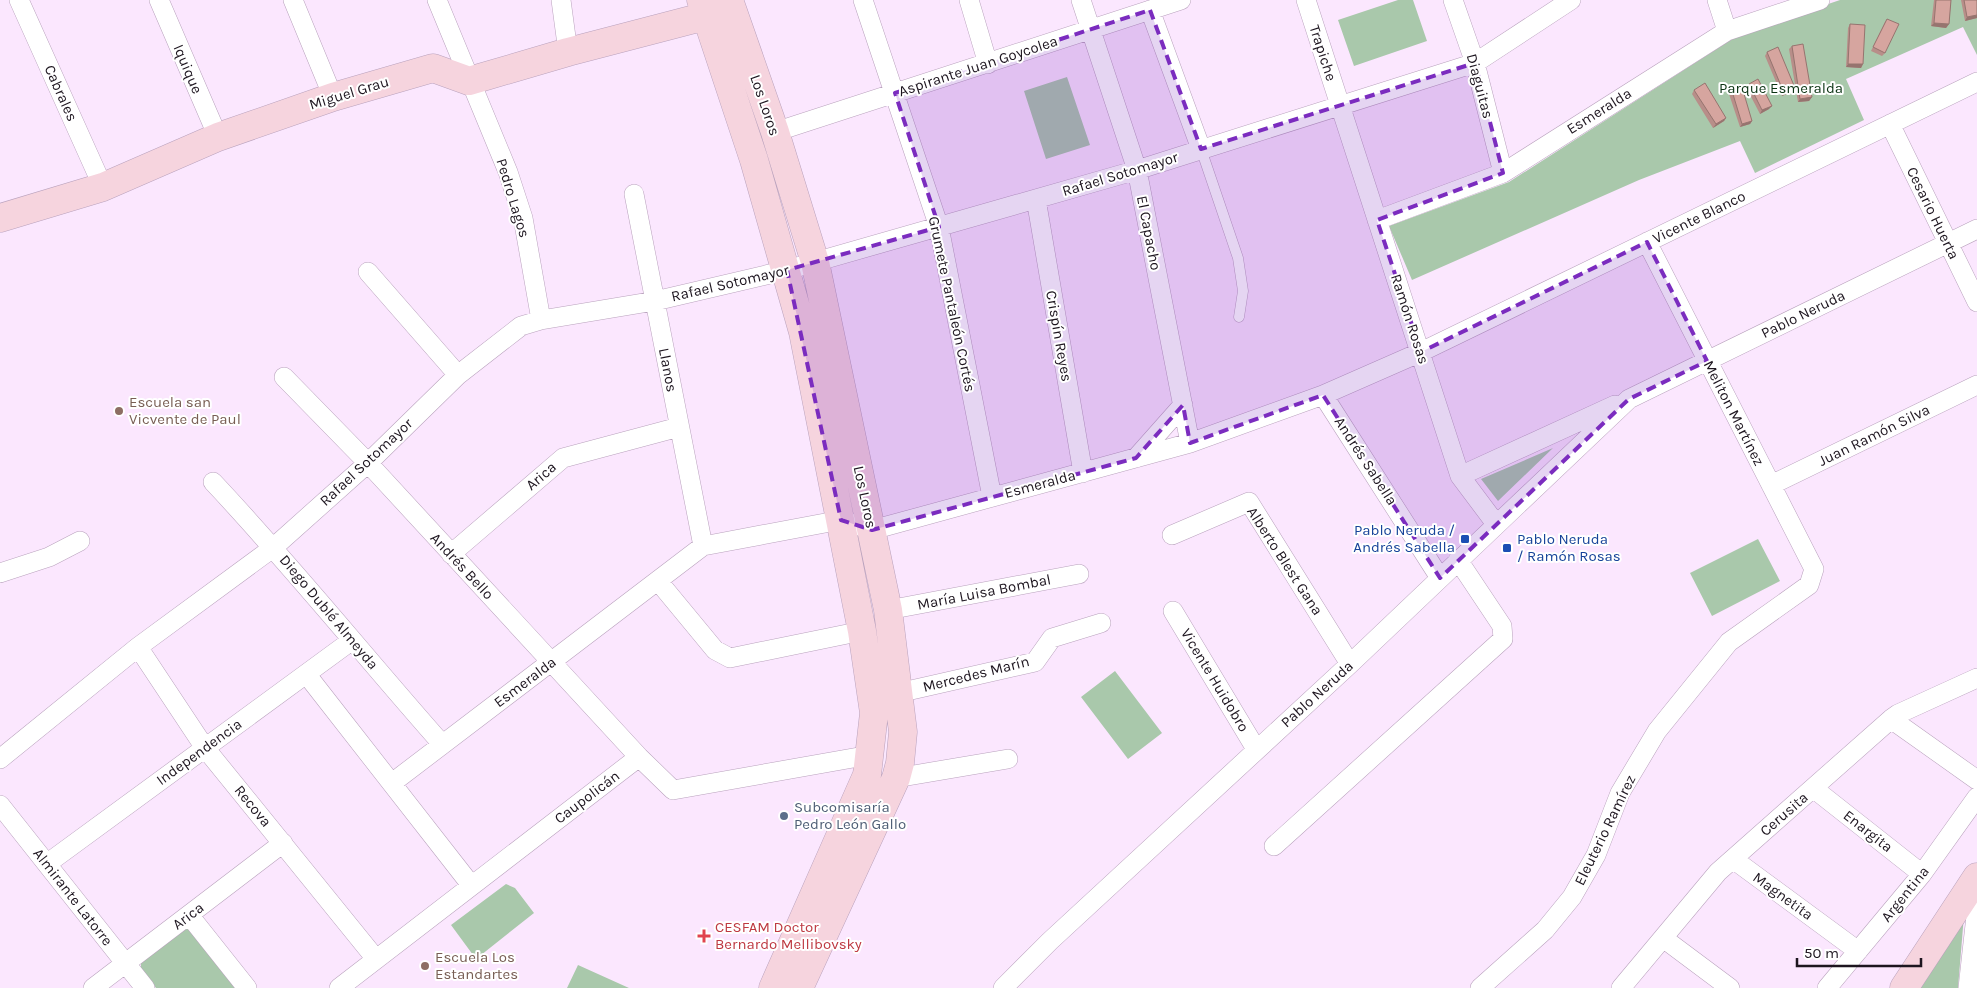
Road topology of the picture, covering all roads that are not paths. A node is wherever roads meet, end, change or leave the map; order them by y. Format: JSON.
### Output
{"nodes":[{"id":1,"x":19,"y":0,"type":"edge"},
{"id":2,"x":159,"y":0,"type":"edge"},
{"id":3,"x":293,"y":0,"type":"edge"},
{"id":4,"x":437,"y":0,"type":"edge"},
{"id":5,"x":561,"y":0,"type":"edge"},
{"id":6,"x":729,"y":0,"type":"edge"},
{"id":7,"x":863,"y":0,"type":"edge"},
{"id":8,"x":969,"y":0,"type":"edge"},
{"id":9,"x":1081,"y":0,"type":"edge"},
{"id":10,"x":1182,"y":0,"type":"edge"},
{"id":11,"x":1306,"y":0,"type":"edge"},
{"id":12,"x":1453,"y":0,"type":"edge"},
{"id":13,"x":1571,"y":0,"type":"edge"},
{"id":14,"x":1717,"y":0,"type":"edge"},
{"id":15,"x":1820,"y":0,"type":"edge"},
{"id":16,"x":703,"y":8,"type":"edge"},
{"id":17,"x":1150,"y":10,"type":"junction"},
{"id":18,"x":1091,"y":30,"type":"junction"},
{"id":19,"x":1727,"y":31,"type":"junction"},
{"id":20,"x":568,"y":52,"type":"junction"},
{"id":21,"x":1475,"y":63,"type":"junction"},
{"id":22,"x":988,"y":64,"type":"junction"},
{"id":23,"x":469,"y":80,"type":"junction"},
{"id":24,"x":1977,"y":82,"type":"edge"},
{"id":25,"x":894,"y":93,"type":"junction"},
{"id":26,"x":333,"y":97,"type":"junction"},
{"id":27,"x":1340,"y":106,"type":"junction"},
{"id":28,"x":1890,"y":124,"type":"junction"},
{"id":29,"x":774,"y":132,"type":"junction"},
{"id":30,"x":218,"y":137,"type":"junction"},
{"id":31,"x":1201,"y":149,"type":"junction"},
{"id":32,"x":1137,"y":170,"type":"junction"},
{"id":33,"x":1503,"y":173,"type":"junction"},
{"id":34,"x":103,"y":187,"type":"junction"},
{"id":35,"x":634,"y":194,"type":"dead end"},
{"id":36,"x":1036,"y":199,"type":"junction"},
{"id":37,"x":0,"y":218,"type":"edge"},
{"id":38,"x":1377,"y":220,"type":"junction"},
{"id":39,"x":938,"y":227,"type":"junction"},
{"id":40,"x":1977,"y":229,"type":"edge"},
{"id":41,"x":1647,"y":242,"type":"junction"},
{"id":42,"x":1948,"y":243,"type":"junction"},
{"id":43,"x":816,"y":262,"type":"junction"},
{"id":44,"x":787,"y":270,"type":"junction"},
{"id":45,"x":368,"y":272,"type":"dead end"},
{"id":46,"x":655,"y":301,"type":"junction"},
{"id":47,"x":1977,"y":302,"type":"edge"},
{"id":48,"x":1239,"y":317,"type":"dead end"},
{"id":49,"x":541,"y":320,"type":"junction"},
{"id":50,"x":1420,"y":352,"type":"junction"},
{"id":51,"x":1707,"y":360,"type":"junction"},
{"id":52,"x":458,"y":375,"type":"junction"},
{"id":53,"x":284,"y":377,"type":"dead end"},
{"id":54,"x":1977,"y":386,"type":"edge"},
{"id":55,"x":1323,"y":395,"type":"junction"},
{"id":56,"x":1630,"y":399,"type":"junction"},
{"id":57,"x":1183,"y":405,"type":"junction"},
{"id":58,"x":679,"y":428,"type":"junction"},
{"id":59,"x":1190,"y":443,"type":"junction"},
{"id":60,"x":1136,"y":458,"type":"junction"},
{"id":61,"x":368,"y":463,"type":"junction"},
{"id":62,"x":1083,"y":472,"type":"junction"},
{"id":63,"x":1460,"y":476,"type":"junction"},
{"id":64,"x":213,"y":482,"type":"dead end"},
{"id":65,"x":1771,"y":486,"type":"junction"},
{"id":66,"x":992,"y":497,"type":"junction"},
{"id":67,"x":841,"y":520,"type":"junction"},
{"id":68,"x":1496,"y":524,"type":"junction"},
{"id":69,"x":872,"y":530,"type":"junction"},
{"id":70,"x":1172,"y":535,"type":"dead end"},
{"id":71,"x":80,"y":541,"type":"dead end"},
{"id":72,"x":703,"y":546,"type":"junction"},
{"id":73,"x":274,"y":547,"type":"junction"},
{"id":74,"x":451,"y":554,"type":"junction"},
{"id":75,"x":1458,"y":560,"type":"junction"},
{"id":76,"x":0,"y":573,"type":"edge"},
{"id":77,"x":1079,"y":574,"type":"dead end"},
{"id":78,"x":1440,"y":578,"type":"junction"},
{"id":79,"x":658,"y":581,"type":"junction"},
{"id":80,"x":1809,"y":585,"type":"joint"},
{"id":81,"x":888,"y":610,"type":"junction"},
{"id":82,"x":1173,"y":611,"type":"dead end"},
{"id":83,"x":1102,"y":623,"type":"dead end"},
{"id":84,"x":862,"y":631,"type":"junction"},
{"id":85,"x":351,"y":641,"type":"junction"},
{"id":86,"x":138,"y":647,"type":"junction"},
{"id":87,"x":551,"y":662,"type":"junction"},
{"id":88,"x":1350,"y":664,"type":"junction"},
{"id":89,"x":307,"y":675,"type":"junction"},
{"id":90,"x":1977,"y":678,"type":"edge"},
{"id":91,"x":898,"y":693,"type":"junction"},
{"id":92,"x":1891,"y":720,"type":"junction"},
{"id":93,"x":442,"y":744,"type":"junction"},
{"id":94,"x":205,"y":748,"type":"junction"},
{"id":95,"x":1256,"y":749,"type":"junction"},
{"id":96,"x":870,"y":755,"type":"junction"},
{"id":97,"x":640,"y":757,"type":"junction"},
{"id":98,"x":0,"y":759,"type":"edge"},
{"id":99,"x":1008,"y":759,"type":"dead end"},
{"id":100,"x":896,"y":778,"type":"junction"},
{"id":101,"x":1977,"y":780,"type":"edge"},
{"id":102,"x":392,"y":783,"type":"junction"},
{"id":103,"x":1813,"y":788,"type":"junction"},
{"id":104,"x":1977,"y":797,"type":"edge"},
{"id":105,"x":0,"y":806,"type":"edge"},
{"id":106,"x":283,"y":843,"type":"junction"},
{"id":107,"x":1274,"y":846,"type":"dead end"},
{"id":108,"x":1733,"y":859,"type":"junction"},
{"id":109,"x":48,"y":864,"type":"junction"},
{"id":110,"x":1922,"y":874,"type":"junction"},
{"id":111,"x":1977,"y":877,"type":"edge"},
{"id":112,"x":471,"y":885,"type":"junction"},
{"id":113,"x":1977,"y":907,"type":"edge"},
{"id":114,"x":189,"y":915,"type":"junction"},
{"id":115,"x":1663,"y":938,"type":"junction"},
{"id":116,"x":1858,"y":951,"type":"junction"},
{"id":117,"x":376,"y":959,"type":"junction"},
{"id":118,"x":125,"y":963,"type":"junction"},
{"id":119,"x":93,"y":988,"type":"edge"},
{"id":120,"x":145,"y":988,"type":"edge"},
{"id":121,"x":247,"y":988,"type":"edge"},
{"id":122,"x":339,"y":988,"type":"edge"},
{"id":123,"x":773,"y":988,"type":"edge"},
{"id":124,"x":799,"y":988,"type":"edge"},
{"id":125,"x":1003,"y":988,"type":"edge"},
{"id":126,"x":1480,"y":988,"type":"edge"},
{"id":127,"x":1621,"y":988,"type":"edge"},
{"id":128,"x":1730,"y":988,"type":"edge"},
{"id":129,"x":1827,"y":988,"type":"edge"},
{"id":130,"x":1904,"y":988,"type":"edge"},
{"id":131,"x":1968,"y":988,"type":"edge"}],
"edges":[{"from":1,"to":34,"type":"street","name":"Cabrales"},
{"from":2,"to":30,"type":"street","name":"Iquique"},
{"from":3,"to":26,"type":"street"},
{"from":4,"to":23,"type":"street","name":"Pedro Lagos"},
{"from":5,"to":20,"type":"street"},
{"from":6,"to":29,"type":"main road","name":"Los Loros"},
{"from":7,"to":25,"type":"street","name":"Grumete Pantaleón Cortés"},
{"from":8,"to":22,"type":"street"},
{"from":9,"to":18,"type":"street","name":"El Capacho"},
{"from":10,"to":17,"type":"street","name":"Aspirante Juan Goycolea"},
{"from":11,"to":27,"type":"street","name":"Trapiche"},
{"from":12,"to":21,"type":"street","name":"Diaguitas"},
{"from":13,"to":21,"type":"street","name":"Rafael Sotomayor"},
{"from":14,"to":19,"type":"street"},
{"from":15,"to":19,"type":"street","name":"Esmeralda"},
{"from":16,"to":20,"type":"main road"},
{"from":16,"to":44,"type":"main road","name":"Los Loros"},
{"from":17,"to":18,"type":"street","name":"Aspirante Juan Goycolea"},
{"from":17,"to":31,"type":"street"},
{"from":18,"to":22,"type":"street","name":"Aspirante Juan Goycolea"},
{"from":18,"to":32,"type":"street","name":"El Capacho"},
{"from":19,"to":33,"type":"street","name":"Esmeralda"},
{"from":20,"to":23,"type":"main road"},
{"from":21,"to":27,"type":"street","name":"Rafael Sotomayor"},
{"from":21,"to":33,"type":"street","name":"Diaguitas"},
{"from":22,"to":25,"type":"street","name":"Aspirante Juan Goycolea"},
{"from":23,"to":26,"type":"main road","name":"Miguel Grau"},
{"from":23,"to":49,"type":"street","name":"Pedro Lagos"},
{"from":24,"to":28,"type":"street","name":"Vicente Blanco"},
{"from":25,"to":29,"type":"street","name":"Aspirante Juan Goycolea"},
{"from":25,"to":39,"type":"street","name":"Grumete Pantaleón Cortés"},
{"from":26,"to":30,"type":"main road","name":"Miguel Grau"},
{"from":27,"to":31,"type":"street","name":"Rafael Sotomayor"},
{"from":27,"to":38,"type":"street","name":"Ramón Rosas"},
{"from":28,"to":41,"type":"street","name":"Vicente Blanco"},
{"from":28,"to":42,"type":"street","name":"Cesario Huerta"},
{"from":29,"to":43,"type":"main road","name":"Los Loros"},
{"from":30,"to":34,"type":"main road","name":"Miguel Grau"},
{"from":31,"to":32,"type":"street","name":"Rafael Sotomayor"},
{"from":31,"to":48,"type":"lane"},
{"from":32,"to":36,"type":"street","name":"Rafael Sotomayor"},
{"from":32,"to":57,"type":"street","name":"El Capacho"},
{"from":33,"to":38,"type":"street","name":"Esmeralda"},
{"from":34,"to":37,"type":"main road","name":"Miguel Grau"},
{"from":35,"to":46,"type":"street","name":"Llanos"},
{"from":36,"to":39,"type":"street","name":"Rafael Sotomayor"},
{"from":36,"to":62,"type":"street","name":"Crispín Reyes"},
{"from":38,"to":50,"type":"street","name":"Ramón Rosas"},
{"from":39,"to":43,"type":"street","name":"Rafael Sotomayor"},
{"from":39,"to":66,"type":"street","name":"Grumete Pantaleón Cortés"},
{"from":40,"to":42,"type":"street","name":"Pablo Neruda"},
{"from":41,"to":50,"type":"street","name":"Vicente Blanco"},
{"from":41,"to":51,"type":"street","name":"Meliton Martínez"},
{"from":42,"to":47,"type":"street","name":"Cesario Huerta"},
{"from":42,"to":51,"type":"street","name":"Pablo Neruda"},
{"from":43,"to":44,"type":"street","name":"Rafael Sotomayor"},
{"from":43,"to":69,"type":"main road","name":"Los Loros"},
{"from":44,"to":46,"type":"street","name":"Rafael Sotomayor"},
{"from":44,"to":67,"type":"main road","name":"Los Loros"},
{"from":45,"to":52,"type":"street"},
{"from":46,"to":49,"type":"street","name":"Rafael Sotomayor"},
{"from":46,"to":58,"type":"street","name":"Llanos"},
{"from":49,"to":52,"type":"street","name":"Rafael Sotomayor"},
{"from":50,"to":55,"type":"street","name":"Esmeralda"},
{"from":50,"to":63,"type":"street","name":"Ramón Rosas"},
{"from":51,"to":56,"type":"street","name":"Pablo Neruda"},
{"from":51,"to":65,"type":"street","name":"Meliton Martínez"},
{"from":52,"to":61,"type":"street","name":"Rafael Sotomayor"},
{"from":53,"to":61,"type":"street","name":"Andrés Bello"},
{"from":54,"to":65,"type":"street","name":"Juan Ramón Silva"},
{"from":55,"to":59,"type":"street","name":"Esmeralda"},
{"from":55,"to":78,"type":"street","name":"Andrés Sabella"},
{"from":56,"to":63,"type":"street","name":"Pablo Neruda"},
{"from":56,"to":68,"type":"street","name":"Pablo Neruda"},
{"from":57,"to":59,"type":"street","name":"El Capacho"},
{"from":57,"to":60,"type":"street"},
{"from":58,"to":72,"type":"street","name":"Llanos"},
{"from":58,"to":74,"type":"street","name":"Arica"},
{"from":59,"to":60,"type":"street","name":"Esmeralda"},
{"from":60,"to":62,"type":"street","name":"Esmeralda"},
{"from":61,"to":73,"type":"street","name":"Rafael Sotomayor"},
{"from":61,"to":74,"type":"street","name":"Andrés Bello"},
{"from":62,"to":66,"type":"street","name":"Esmeralda"},
{"from":63,"to":68,"type":"street","name":"Ramón Rosas"},
{"from":64,"to":73,"type":"street","name":"Diego Dublé Almeyda"},
{"from":65,"to":80,"type":"street","name":"Meliton Martínez"},
{"from":66,"to":69,"type":"street","name":"Esmeralda"},
{"from":67,"to":69,"type":"street","name":"Esmeralda"},
{"from":67,"to":72,"type":"street","name":"Esmeralda"},
{"from":67,"to":84,"type":"main road","name":"Los Loros"},
{"from":68,"to":75,"type":"street","name":"Pablo Neruda"},
{"from":69,"to":81,"type":"main road","name":"Los Loros"},
{"from":70,"to":88,"type":"street","name":"Alberto Blest Gana"},
{"from":71,"to":76,"type":"street"},
{"from":72,"to":79,"type":"street","name":"Esmeralda"},
{"from":73,"to":85,"type":"street","name":"Diego Dublé Almeyda"},
{"from":73,"to":86,"type":"street","name":"Rafael Sotomayor"},
{"from":74,"to":87,"type":"street","name":"Andrés Bello"},
{"from":75,"to":78,"type":"street","name":"Pablo Neruda"},
{"from":75,"to":107,"type":"street"},
{"from":77,"to":81,"type":"street","name":"María Luisa Bombal"},
{"from":78,"to":88,"type":"street","name":"Pablo Neruda"},
{"from":79,"to":84,"type":"street"},
{"from":79,"to":87,"type":"street","name":"Esmeralda"},
{"from":80,"to":126,"type":"street","name":"Eleuterio Ramírez"},
{"from":81,"to":91,"type":"main road","name":"Los Loros"},
{"from":82,"to":95,"type":"street","name":"Vicente Huidobro"},
{"from":83,"to":91,"type":"street","name":"Mercedes Marín"},
{"from":84,"to":96,"type":"main road","name":"Los Loros"},
{"from":85,"to":89,"type":"street","name":"Independencia"},
{"from":85,"to":93,"type":"street","name":"Diego Dublé Almeyda"},
{"from":86,"to":94,"type":"street","name":"Recova"},
{"from":86,"to":98,"type":"street","name":"Rafael Sotomayor"},
{"from":87,"to":93,"type":"street","name":"Esmeralda"},
{"from":87,"to":97,"type":"street","name":"Andrés Bello"},
{"from":88,"to":95,"type":"street","name":"Pablo Neruda"},
{"from":89,"to":94,"type":"street","name":"Independencia"},
{"from":89,"to":102,"type":"street"},
{"from":90,"to":92,"type":"street","name":"Cerusita"},
{"from":91,"to":100,"type":"main road","name":"Los Loros"},
{"from":92,"to":101,"type":"street"},
{"from":92,"to":103,"type":"street","name":"Cerusita"},
{"from":93,"to":102,"type":"street","name":"Esmeralda"},
{"from":94,"to":106,"type":"street","name":"Recova"},
{"from":94,"to":109,"type":"street","name":"Independencia"},
{"from":95,"to":125,"type":"street","name":"Pablo Neruda"},
{"from":96,"to":97,"type":"street"},
{"from":96,"to":123,"type":"main road","name":"Los Loros"},
{"from":97,"to":112,"type":"street","name":"Caupolicán"},
{"from":99,"to":100,"type":"street"},
{"from":100,"to":124,"type":"main road","name":"Los Loros"},
{"from":102,"to":112,"type":"street"},
{"from":103,"to":108,"type":"street","name":"Cerusita"},
{"from":103,"to":110,"type":"street","name":"Enargita"},
{"from":104,"to":110,"type":"street","name":"Argentina"},
{"from":105,"to":109,"type":"street","name":"Almirante Latorre"},
{"from":106,"to":114,"type":"street","name":"Arica"},
{"from":106,"to":117,"type":"street","name":"Recova"},
{"from":108,"to":115,"type":"street","name":"Cerusita"},
{"from":108,"to":116,"type":"street","name":"Magnetita"},
{"from":109,"to":118,"type":"street","name":"Almirante Latorre"},
{"from":110,"to":116,"type":"street","name":"Argentina"},
{"from":111,"to":130,"type":"main road"},
{"from":112,"to":117,"type":"street","name":"Caupolicán"},
{"from":113,"to":131,"type":"street"},
{"from":114,"to":118,"type":"street","name":"Arica"},
{"from":114,"to":121,"type":"street"},
{"from":115,"to":127,"type":"street","name":"Cerusita"},
{"from":115,"to":128,"type":"street"},
{"from":116,"to":129,"type":"street","name":"Argentina"},
{"from":117,"to":122,"type":"street","name":"Caupolicán"},
{"from":118,"to":119,"type":"street","name":"Arica"},
{"from":118,"to":120,"type":"street","name":"Almirante Latorre"}]}
